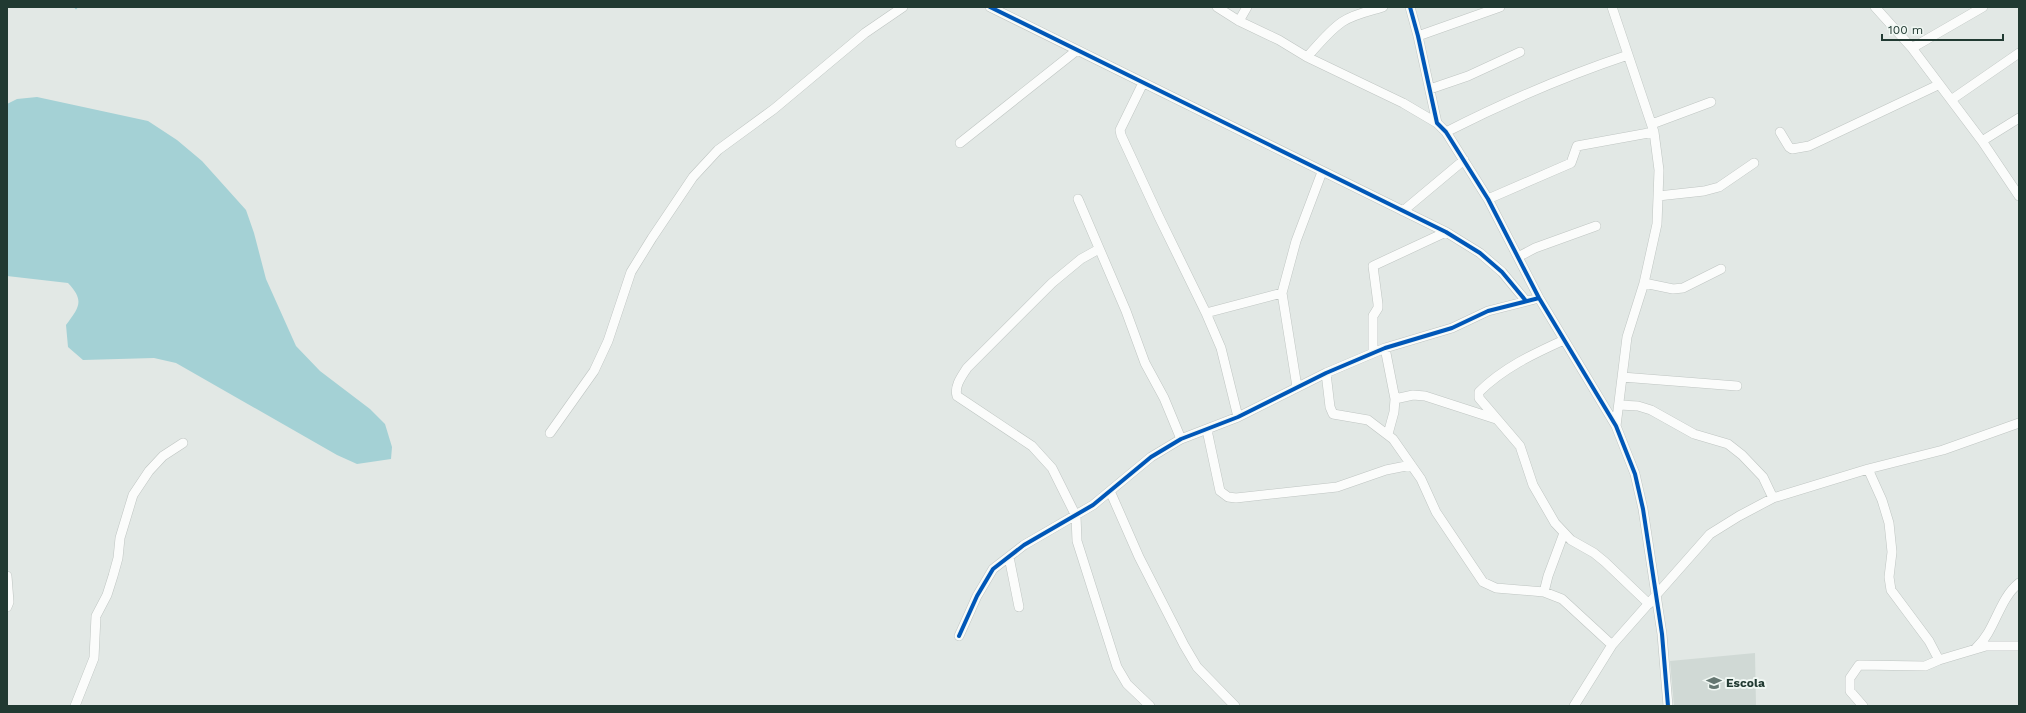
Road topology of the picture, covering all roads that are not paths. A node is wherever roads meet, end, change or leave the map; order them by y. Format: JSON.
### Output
{"nodes":[{"id":1,"x":903,"y":7,"type":"edge"},
{"id":2,"x":990,"y":7,"type":"edge"},
{"id":3,"x":1218,"y":7,"type":"edge"},
{"id":4,"x":1247,"y":7,"type":"edge"},
{"id":5,"x":1383,"y":7,"type":"edge"},
{"id":6,"x":1410,"y":7,"type":"edge"},
{"id":7,"x":1500,"y":7,"type":"edge"},
{"id":8,"x":1612,"y":7,"type":"edge"},
{"id":9,"x":1875,"y":7,"type":"edge"},
{"id":10,"x":1983,"y":7,"type":"edge"},
{"id":11,"x":1239,"y":21,"type":"junction"},
{"id":12,"x":1418,"y":36,"type":"junction"},
{"id":13,"x":1912,"y":48,"type":"junction"},
{"id":14,"x":1076,"y":51,"type":"junction"},
{"id":15,"x":1520,"y":52,"type":"dead end"},
{"id":16,"x":2019,"y":53,"type":"edge"},
{"id":17,"x":1628,"y":55,"type":"junction"},
{"id":18,"x":1307,"y":57,"type":"junction"},
{"id":19,"x":1143,"y":83,"type":"junction"},
{"id":20,"x":1938,"y":85,"type":"junction"},
{"id":21,"x":1430,"y":89,"type":"junction"},
{"id":22,"x":1951,"y":100,"type":"junction"},
{"id":23,"x":1711,"y":102,"type":"dead end"},
{"id":24,"x":2019,"y":118,"type":"edge"},
{"id":25,"x":1437,"y":123,"type":"junction"},
{"id":26,"x":1653,"y":128,"type":"junction"},
{"id":27,"x":1446,"y":132,"type":"junction"},
{"id":28,"x":1780,"y":132,"type":"dead end"},
{"id":29,"x":1982,"y":141,"type":"junction"},
{"id":30,"x":960,"y":143,"type":"dead end"},
{"id":31,"x":1464,"y":160,"type":"junction"},
{"id":32,"x":1754,"y":163,"type":"dead end"},
{"id":33,"x":1322,"y":172,"type":"junction"},
{"id":34,"x":1658,"y":196,"type":"junction"},
{"id":35,"x":2019,"y":196,"type":"edge"},
{"id":36,"x":1078,"y":199,"type":"dead end"},
{"id":37,"x":1488,"y":199,"type":"junction"},
{"id":38,"x":1402,"y":211,"type":"junction"},
{"id":39,"x":1596,"y":226,"type":"dead end"},
{"id":40,"x":1446,"y":232,"type":"junction"},
{"id":41,"x":1099,"y":249,"type":"junction"},
{"id":42,"x":1518,"y":257,"type":"junction"},
{"id":43,"x":1721,"y":269,"type":"dead end"},
{"id":44,"x":1644,"y":283,"type":"junction"},
{"id":45,"x":1282,"y":293,"type":"junction"},
{"id":46,"x":1538,"y":298,"type":"junction"},
{"id":47,"x":1526,"y":300,"type":"junction"},
{"id":48,"x":1206,"y":313,"type":"junction"},
{"id":49,"x":1564,"y":340,"type":"junction"},
{"id":50,"x":1385,"y":348,"type":"junction"},
{"id":51,"x":1373,"y":353,"type":"junction"},
{"id":52,"x":1326,"y":373,"type":"junction"},
{"id":53,"x":1622,"y":377,"type":"junction"},
{"id":54,"x":1737,"y":386,"type":"dead end"},
{"id":55,"x":1298,"y":387,"type":"junction"},
{"id":56,"x":1395,"y":399,"type":"junction"},
{"id":57,"x":1619,"y":405,"type":"junction"},
{"id":58,"x":1238,"y":417,"type":"junction"},
{"id":59,"x":1497,"y":419,"type":"junction"},
{"id":60,"x":2019,"y":423,"type":"edge"},
{"id":61,"x":1616,"y":426,"type":"junction"},
{"id":62,"x":1207,"y":430,"type":"junction"},
{"id":63,"x":550,"y":433,"type":"dead end"},
{"id":64,"x":1388,"y":434,"type":"junction"},
{"id":65,"x":1181,"y":439,"type":"junction"},
{"id":66,"x":183,"y":442,"type":"dead end"},
{"id":67,"x":1411,"y":465,"type":"junction"},
{"id":68,"x":1868,"y":470,"type":"junction"},
{"id":69,"x":1110,"y":491,"type":"junction"},
{"id":70,"x":1773,"y":498,"type":"junction"},
{"id":71,"x":1076,"y":516,"type":"junction"},
{"id":72,"x":1564,"y":533,"type":"junction"},
{"id":73,"x":1009,"y":557,"type":"junction"},
{"id":74,"x":7,"y":576,"type":"edge"},
{"id":75,"x":2019,"y":583,"type":"edge"},
{"id":76,"x":1544,"y":592,"type":"junction"},
{"id":77,"x":1656,"y":595,"type":"junction"},
{"id":78,"x":1649,"y":604,"type":"junction"},
{"id":79,"x":7,"y":607,"type":"edge"},
{"id":80,"x":1019,"y":607,"type":"dead end"},
{"id":81,"x":959,"y":636,"type":"dead end"},
{"id":82,"x":1612,"y":645,"type":"junction"},
{"id":83,"x":2019,"y":646,"type":"edge"},
{"id":84,"x":1973,"y":650,"type":"junction"},
{"id":85,"x":1939,"y":660,"type":"junction"},
{"id":86,"x":75,"y":706,"type":"edge"},
{"id":87,"x":1150,"y":706,"type":"edge"},
{"id":88,"x":1235,"y":706,"type":"edge"},
{"id":89,"x":1574,"y":706,"type":"edge"},
{"id":90,"x":1668,"y":706,"type":"edge"},
{"id":91,"x":1863,"y":706,"type":"edge"}],
"edges":[{"from":1,"to":63,"type":"street"},
{"from":2,"to":14,"type":"street"},
{"from":3,"to":11,"type":"street"},
{"from":4,"to":11,"type":"street"},
{"from":5,"to":18,"type":"street"},
{"from":6,"to":12,"type":"street"},
{"from":7,"to":12,"type":"street"},
{"from":8,"to":17,"type":"street"},
{"from":9,"to":13,"type":"street"},
{"from":10,"to":13,"type":"street"},
{"from":11,"to":18,"type":"street"},
{"from":12,"to":21,"type":"street"},
{"from":13,"to":20,"type":"street"},
{"from":14,"to":19,"type":"street"},
{"from":14,"to":30,"type":"street"},
{"from":15,"to":21,"type":"street"},
{"from":16,"to":22,"type":"street"},
{"from":17,"to":26,"type":"street"},
{"from":17,"to":27,"type":"street"},
{"from":18,"to":25,"type":"street"},
{"from":19,"to":33,"type":"street"},
{"from":19,"to":48,"type":"street"},
{"from":20,"to":22,"type":"street"},
{"from":20,"to":28,"type":"street"},
{"from":21,"to":25,"type":"street"},
{"from":22,"to":29,"type":"street"},
{"from":23,"to":26,"type":"street"},
{"from":24,"to":29,"type":"street"},
{"from":25,"to":27,"type":"street"},
{"from":26,"to":34,"type":"street"},
{"from":26,"to":37,"type":"street"},
{"from":27,"to":31,"type":"street"},
{"from":29,"to":35,"type":"street"},
{"from":31,"to":37,"type":"street"},
{"from":31,"to":38,"type":"street"},
{"from":32,"to":34,"type":"street"},
{"from":33,"to":38,"type":"street"},
{"from":33,"to":45,"type":"street"},
{"from":34,"to":44,"type":"street"},
{"from":36,"to":41,"type":"street"},
{"from":37,"to":42,"type":"street"},
{"from":38,"to":40,"type":"street"},
{"from":39,"to":42,"type":"street"},
{"from":40,"to":47,"type":"street"},
{"from":40,"to":51,"type":"street"},
{"from":41,"to":65,"type":"street"},
{"from":41,"to":71,"type":"street"},
{"from":42,"to":46,"type":"street"},
{"from":43,"to":44,"type":"street"},
{"from":44,"to":53,"type":"street"},
{"from":45,"to":48,"type":"street"},
{"from":45,"to":55,"type":"street"},
{"from":46,"to":47,"type":"street"},
{"from":46,"to":49,"type":"street"},
{"from":47,"to":50,"type":"street"},
{"from":48,"to":58,"type":"street"},
{"from":49,"to":59,"type":"street"},
{"from":49,"to":61,"type":"street"},
{"from":50,"to":51,"type":"street"},
{"from":50,"to":56,"type":"street"},
{"from":51,"to":52,"type":"street"},
{"from":52,"to":55,"type":"street"},
{"from":52,"to":64,"type":"street"},
{"from":53,"to":54,"type":"street"},
{"from":53,"to":57,"type":"street"},
{"from":55,"to":58,"type":"street"},
{"from":56,"to":59,"type":"street"},
{"from":56,"to":64,"type":"street"},
{"from":57,"to":61,"type":"street"},
{"from":57,"to":70,"type":"street"},
{"from":58,"to":62,"type":"street"},
{"from":59,"to":72,"type":"street"},
{"from":60,"to":68,"type":"street"},
{"from":61,"to":77,"type":"street"},
{"from":62,"to":65,"type":"street"},
{"from":62,"to":67,"type":"street"},
{"from":64,"to":67,"type":"street"},
{"from":65,"to":69,"type":"street"},
{"from":66,"to":86,"type":"street"},
{"from":67,"to":76,"type":"street"},
{"from":68,"to":70,"type":"street"},
{"from":68,"to":85,"type":"street"},
{"from":69,"to":71,"type":"street"},
{"from":69,"to":88,"type":"street"},
{"from":70,"to":77,"type":"street"},
{"from":71,"to":73,"type":"street"},
{"from":71,"to":87,"type":"street"},
{"from":72,"to":76,"type":"street"},
{"from":72,"to":78,"type":"street"},
{"from":73,"to":80,"type":"street"},
{"from":73,"to":81,"type":"street"},
{"from":74,"to":79,"type":"street"},
{"from":75,"to":84,"type":"street"},
{"from":76,"to":82,"type":"street"},
{"from":77,"to":78,"type":"street"},
{"from":77,"to":90,"type":"street"},
{"from":78,"to":82,"type":"street"},
{"from":82,"to":89,"type":"street"},
{"from":83,"to":84,"type":"street"},
{"from":84,"to":85,"type":"street"},
{"from":85,"to":91,"type":"street"}]}
